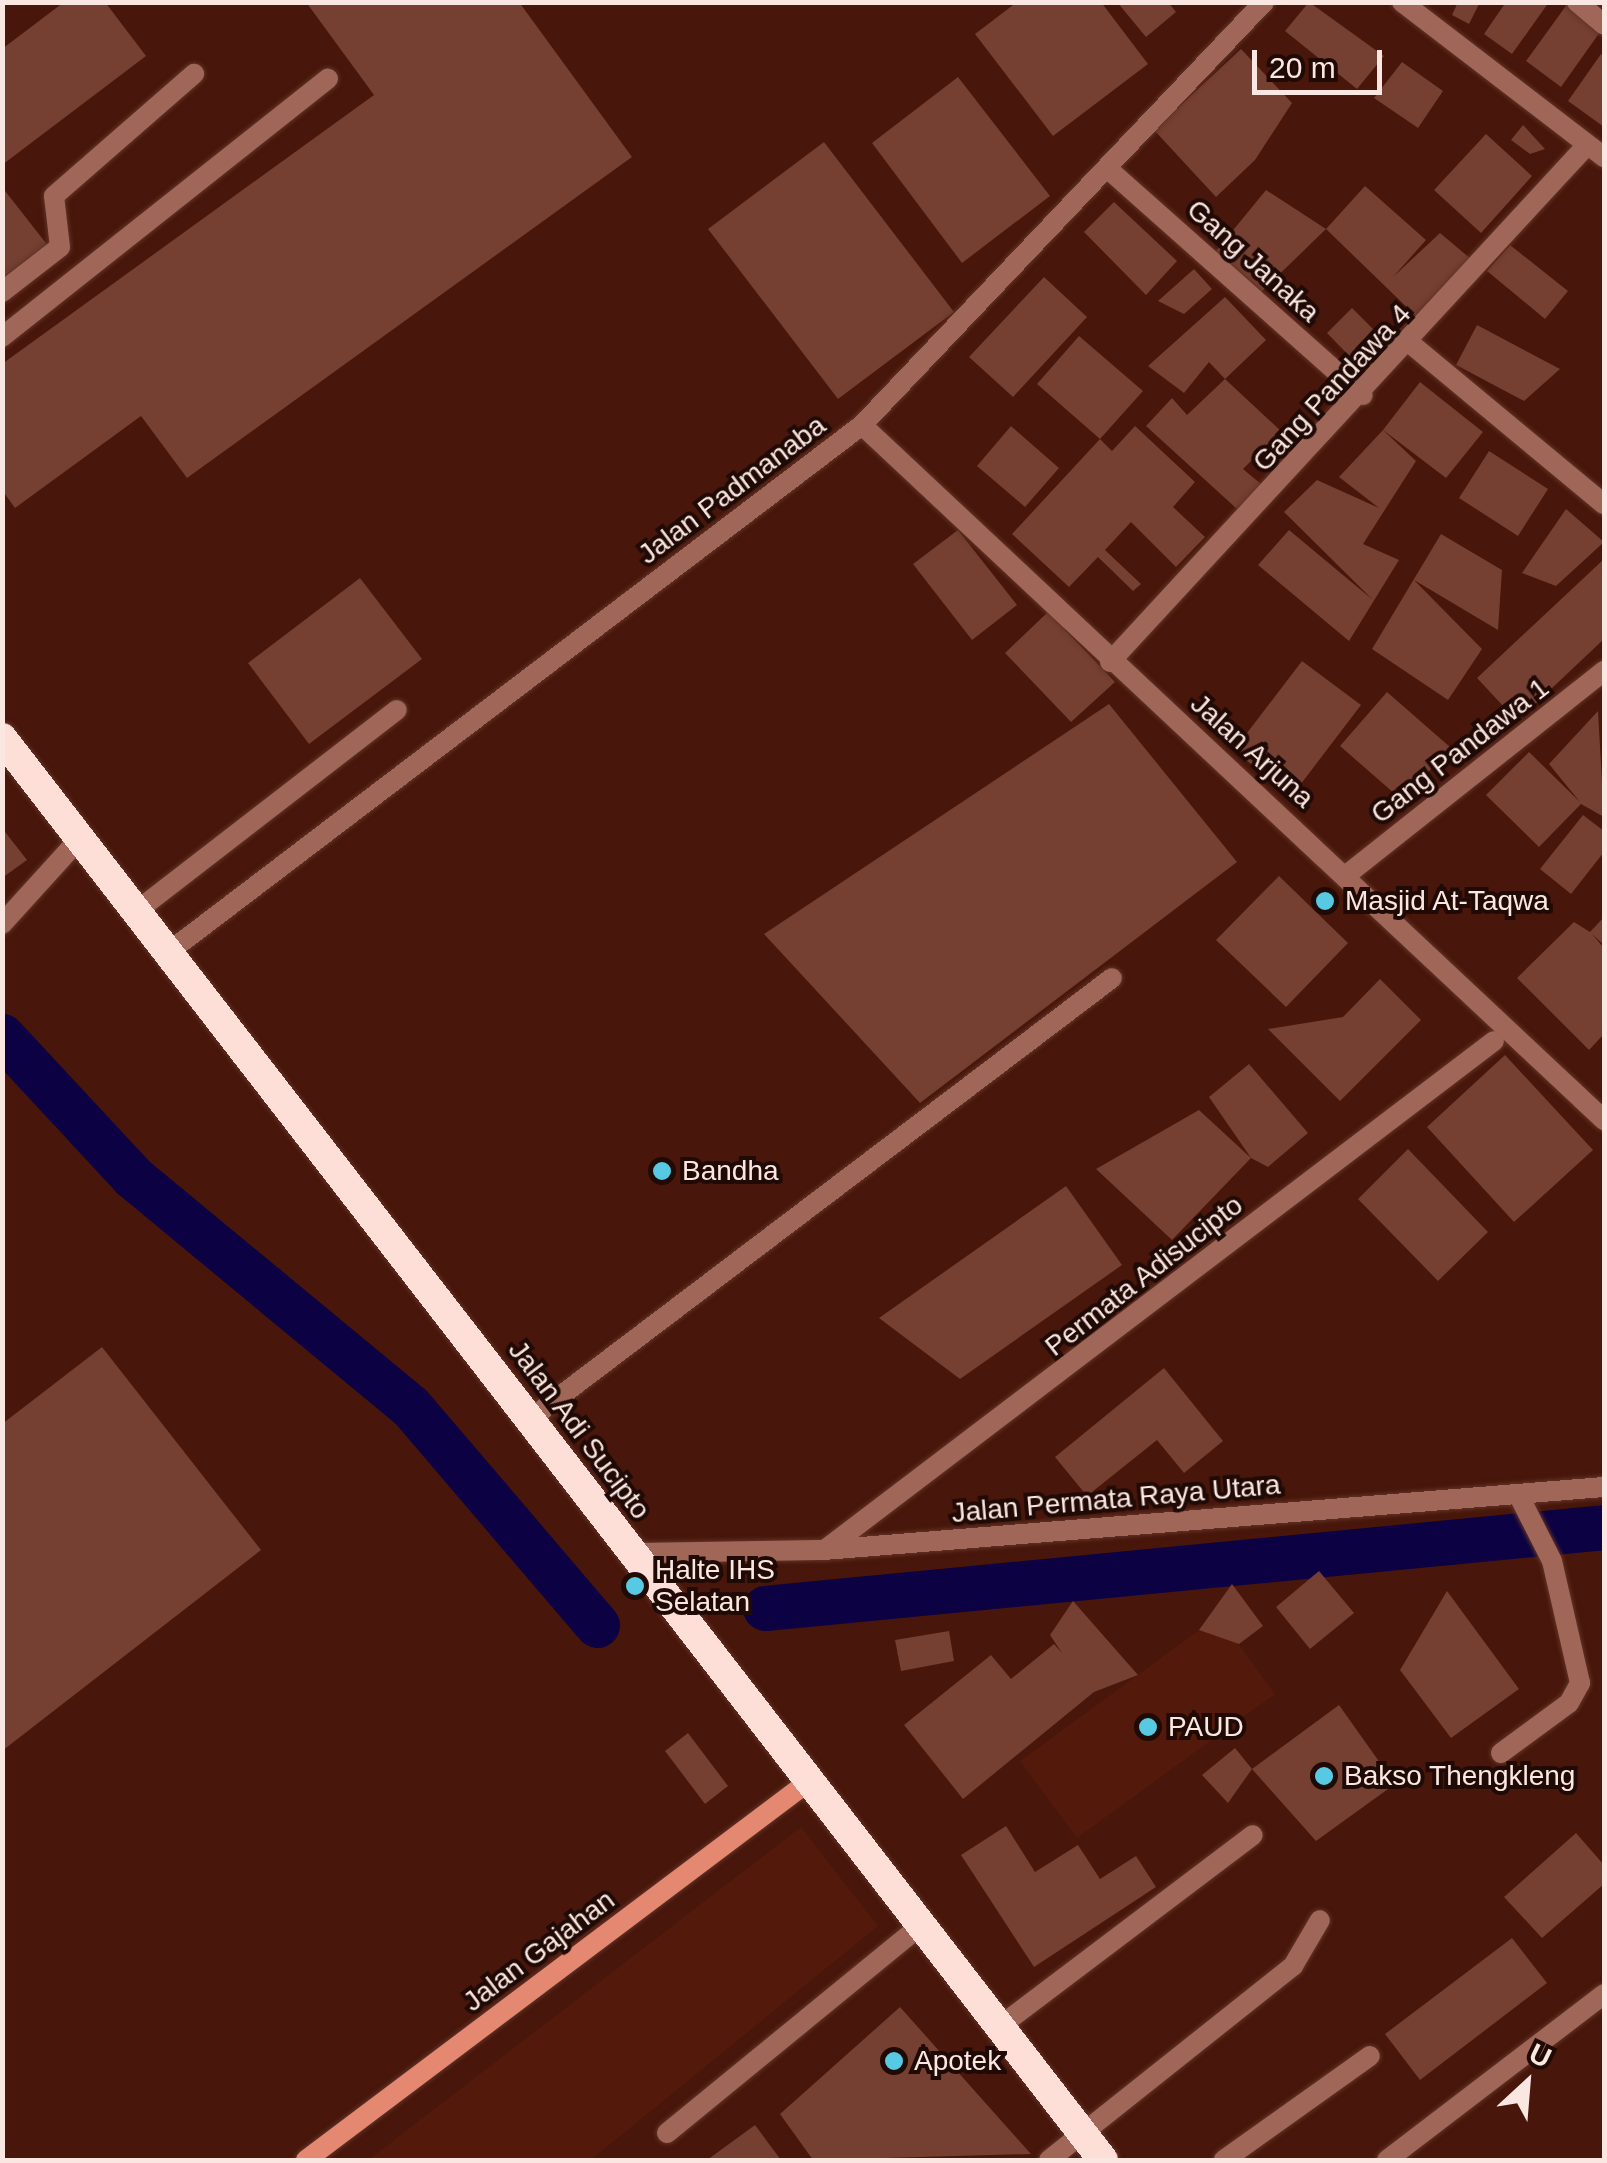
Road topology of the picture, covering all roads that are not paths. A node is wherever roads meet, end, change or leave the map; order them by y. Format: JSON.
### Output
{"nodes":[{"id":1,"x":1264,"y":2,"type":"edge"},
{"id":2,"x":1402,"y":2,"type":"edge"},
{"id":3,"x":1576,"y":2,"type":"edge"},
{"id":4,"x":1604,"y":25,"type":"edge"},
{"id":5,"x":194,"y":74,"type":"dead end"},
{"id":6,"x":328,"y":79,"type":"dead end"},
{"id":7,"x":1596,"y":151,"type":"edge"},
{"id":8,"x":1107,"y":168,"type":"junction"},
{"id":9,"x":2,"y":292,"type":"edge"},
{"id":10,"x":2,"y":337,"type":"edge"},
{"id":11,"x":1411,"y":344,"type":"junction"},
{"id":12,"x":1363,"y":395,"type":"junction"},
{"id":13,"x":862,"y":425,"type":"junction"},
{"id":14,"x":1604,"y":504,"type":"edge"},
{"id":15,"x":1110,"y":662,"type":"junction"},
{"id":16,"x":1604,"y":671,"type":"edge"},
{"id":17,"x":397,"y":710,"type":"dead end"},
{"id":18,"x":2,"y":738,"type":"edge"},
{"id":19,"x":80,"y":838,"type":"junction"},
{"id":20,"x":1349,"y":874,"type":"junction"},
{"id":21,"x":138,"y":910,"type":"junction"},
{"id":22,"x":2,"y":924,"type":"edge"},
{"id":23,"x":170,"y":951,"type":"junction"},
{"id":24,"x":1112,"y":978,"type":"dead end"},
{"id":25,"x":1494,"y":1041,"type":"dead end"},
{"id":26,"x":1602,"y":1114,"type":"edge"},
{"id":27,"x":530,"y":1419,"type":"junction"},
{"id":28,"x":1604,"y":1487,"type":"edge"},
{"id":29,"x":1518,"y":1494,"type":"junction"},
{"id":30,"x":824,"y":1550,"type":"junction"},
{"id":31,"x":632,"y":1553,"type":"junction"},
{"id":32,"x":1501,"y":1752,"type":"dead end"},
{"id":33,"x":804,"y":1785,"type":"junction"},
{"id":34,"x":1253,"y":1834,"type":"dead end"},
{"id":35,"x":1320,"y":1920,"type":"dead end"},
{"id":36,"x":919,"y":1927,"type":"junction"},
{"id":37,"x":1604,"y":1994,"type":"edge"},
{"id":38,"x":999,"y":2027,"type":"junction"},
{"id":39,"x":1370,"y":2056,"type":"dead end"},
{"id":40,"x":666,"y":2133,"type":"dead end"},
{"id":41,"x":1082,"y":2134,"type":"junction"},
{"id":42,"x":306,"y":2160,"type":"edge"},
{"id":43,"x":1049,"y":2160,"type":"edge"},
{"id":44,"x":1104,"y":2160,"type":"edge"},
{"id":45,"x":1224,"y":2160,"type":"edge"},
{"id":46,"x":1387,"y":2160,"type":"edge"}],
"edges":[{"from":1,"to":8,"type":"street","name":"Jalan Padmanaba"},
{"from":2,"to":7,"type":"street"},
{"from":3,"to":4,"type":"street"},
{"from":5,"to":9,"type":"street"},
{"from":6,"to":10,"type":"street"},
{"from":7,"to":11,"type":"street","name":"Gang Pandawa 4"},
{"from":8,"to":12,"type":"street","name":"Gang Janaka"},
{"from":8,"to":13,"type":"street","name":"Jalan Padmanaba"},
{"from":11,"to":12,"type":"street","name":"Gang Pandawa 4"},
{"from":11,"to":14,"type":"street"},
{"from":12,"to":15,"type":"street","name":"Gang Pandawa 4"},
{"from":13,"to":15,"type":"street","name":"Jalan Arjuna"},
{"from":13,"to":23,"type":"street","name":"Jalan Padmanaba"},
{"from":15,"to":20,"type":"street","name":"Jalan Arjuna"},
{"from":16,"to":20,"type":"street","name":"Gang Pandawa 1"},
{"from":17,"to":21,"type":"street"},
{"from":18,"to":19,"type":"highway","name":"Jalan Adi Sucipto"},
{"from":19,"to":21,"type":"highway","name":"Jalan Adi Sucipto"},
{"from":19,"to":22,"type":"street"},
{"from":20,"to":26,"type":"street","name":"Jalan Arjuna"},
{"from":21,"to":23,"type":"highway","name":"Jalan Adi Sucipto"},
{"from":23,"to":27,"type":"highway","name":"Jalan Adi Sucipto"},
{"from":24,"to":27,"type":"street"},
{"from":25,"to":30,"type":"street","name":"Permata Adisucipto"},
{"from":27,"to":31,"type":"highway","name":"Jalan Adi Sucipto"},
{"from":28,"to":29,"type":"street","name":"Jalan Permata Raya Utara"},
{"from":29,"to":30,"type":"street","name":"Jalan Permata Raya Utara"},
{"from":29,"to":32,"type":"street"},
{"from":30,"to":31,"type":"street","name":"Jalan Permata Raya Utara"},
{"from":31,"to":33,"type":"highway","name":"Jalan Adi Sucipto"},
{"from":33,"to":36,"type":"highway","name":"Jalan Adi Sucipto"},
{"from":33,"to":42,"type":"street","name":"Jalan Gajahan"},
{"from":34,"to":38,"type":"street"},
{"from":35,"to":41,"type":"street"},
{"from":36,"to":38,"type":"highway","name":"Jalan Adi Sucipto"},
{"from":36,"to":40,"type":"street"},
{"from":37,"to":46,"type":"street"},
{"from":38,"to":41,"type":"highway","name":"Jalan Adi Sucipto"},
{"from":39,"to":45,"type":"street"},
{"from":41,"to":43,"type":"street"},
{"from":41,"to":44,"type":"highway","name":"Jalan Adi Sucipto"}]}
